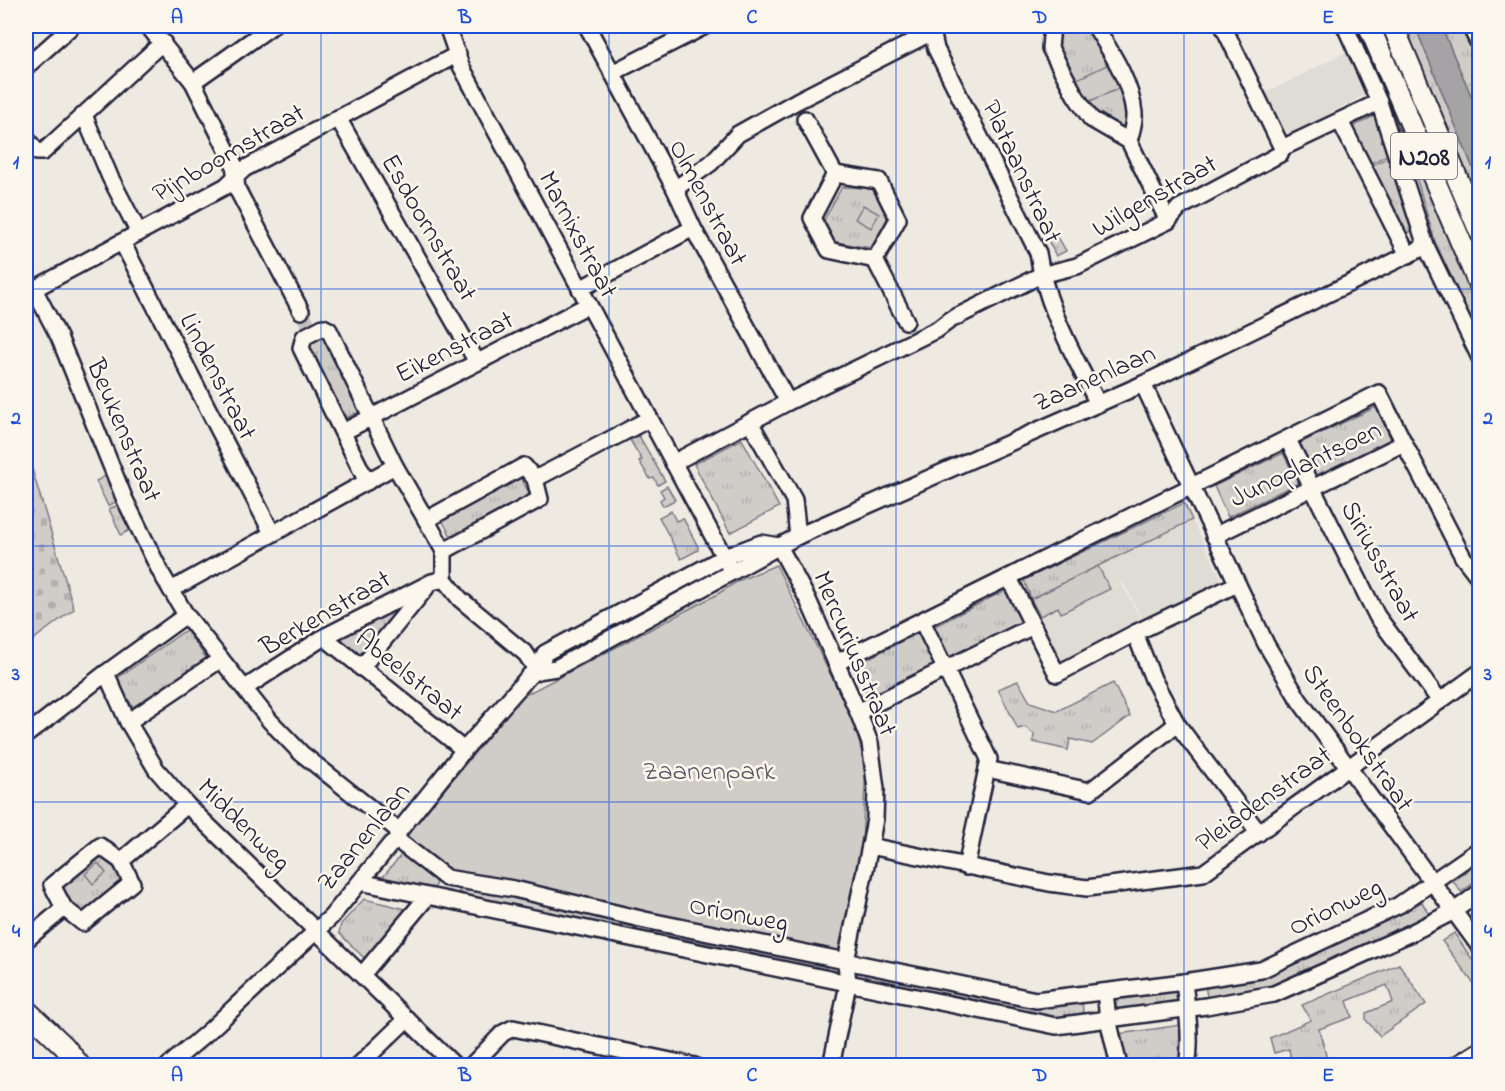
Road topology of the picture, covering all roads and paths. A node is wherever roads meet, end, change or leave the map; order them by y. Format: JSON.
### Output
{"nodes":[{"id":1,"x":72,"y":26,"type":"edge"},
{"id":2,"x":148,"y":26,"type":"edge"},
{"id":3,"x":272,"y":26,"type":"edge"},
{"id":4,"x":587,"y":26,"type":"edge"},
{"id":5,"x":705,"y":26,"type":"edge"},
{"id":6,"x":1053,"y":26,"type":"edge"},
{"id":7,"x":1095,"y":26,"type":"edge"},
{"id":8,"x":1223,"y":26,"type":"edge"},
{"id":9,"x":1345,"y":26,"type":"edge"},
{"id":10,"x":1370,"y":26,"type":"edge"},
{"id":11,"x":1393,"y":26,"type":"edge"},
{"id":12,"x":1470,"y":26,"type":"edge"},
{"id":13,"x":452,"y":27,"type":"edge"},
{"id":14,"x":932,"y":29,"type":"edge"},
{"id":15,"x":163,"y":42,"type":"junction"},
{"id":16,"x":1479,"y":46,"type":"edge"},
{"id":17,"x":458,"y":54,"type":"junction"},
{"id":18,"x":26,"y":67,"type":"edge"},
{"id":19,"x":612,"y":73,"type":"junction"},
{"id":20,"x":193,"y":82,"type":"junction"},
{"id":21,"x":1379,"y":102,"type":"junction"},
{"id":22,"x":801,"y":110,"type":"junction"},
{"id":23,"x":84,"y":114,"type":"junction"},
{"id":24,"x":338,"y":117,"type":"junction"},
{"id":25,"x":1340,"y":121,"type":"junction"},
{"id":26,"x":26,"y":138,"type":"edge"},
{"id":27,"x":1129,"y":141,"type":"junction"},
{"id":28,"x":1282,"y":148,"type":"junction"},
{"id":29,"x":835,"y":174,"type":"junction"},
{"id":30,"x":236,"y":177,"type":"junction"},
{"id":31,"x":675,"y":189,"type":"junction"},
{"id":32,"x":1168,"y":221,"type":"junction"},
{"id":33,"x":693,"y":228,"type":"junction"},
{"id":34,"x":1479,"y":232,"type":"edge"},
{"id":35,"x":139,"y":233,"type":"junction"},
{"id":36,"x":122,"y":242,"type":"junction"},
{"id":37,"x":1426,"y":246,"type":"junction"},
{"id":38,"x":1408,"y":255,"type":"junction"},
{"id":39,"x":875,"y":260,"type":"junction"},
{"id":40,"x":1041,"y":275,"type":"junction"},
{"id":41,"x":1479,"y":287,"type":"edge"},
{"id":42,"x":580,"y":289,"type":"junction"},
{"id":43,"x":30,"y":293,"type":"edge"},
{"id":44,"x":588,"y":305,"type":"junction"},
{"id":45,"x":307,"y":322,"type":"junction"},
{"id":46,"x":911,"y":330,"type":"junction"},
{"id":47,"x":1479,"y":358,"type":"edge"},
{"id":48,"x":477,"y":362,"type":"junction"},
{"id":49,"x":1143,"y":384,"type":"junction"},
{"id":50,"x":788,"y":402,"type":"junction"},
{"id":51,"x":1098,"y":404,"type":"junction"},
{"id":52,"x":373,"y":417,"type":"junction"},
{"id":53,"x":650,"y":419,"type":"junction"},
{"id":54,"x":750,"y":422,"type":"junction"},
{"id":55,"x":343,"y":432,"type":"junction"},
{"id":56,"x":1288,"y":440,"type":"junction"},
{"id":57,"x":1404,"y":443,"type":"junction"},
{"id":58,"x":673,"y":463,"type":"junction"},
{"id":59,"x":395,"y":466,"type":"junction"},
{"id":60,"x":535,"y":479,"type":"junction"},
{"id":61,"x":367,"y":482,"type":"junction"},
{"id":62,"x":1190,"y":486,"type":"junction"},
{"id":63,"x":1311,"y":487,"type":"junction"},
{"id":64,"x":426,"y":520,"type":"junction"},
{"id":65,"x":272,"y":533,"type":"junction"},
{"id":66,"x":798,"y":536,"type":"junction"},
{"id":67,"x":1214,"y":536,"type":"junction"},
{"id":68,"x":779,"y":546,"type":"junction"},
{"id":69,"x":444,"y":551,"type":"junction"},
{"id":70,"x":724,"y":557,"type":"junction"},
{"id":71,"x":732,"y":572,"type":"junction"},
{"id":72,"x":1010,"y":578,"type":"junction"},
{"id":73,"x":1479,"y":579,"type":"edge"},
{"id":74,"x":438,"y":580,"type":"junction"},
{"id":75,"x":1237,"y":584,"type":"junction"},
{"id":76,"x":171,"y":590,"type":"junction"},
{"id":77,"x":186,"y":615,"type":"junction"},
{"id":78,"x":922,"y":621,"type":"junction"},
{"id":79,"x":1033,"y":626,"type":"junction"},
{"id":80,"x":1134,"y":633,"type":"junction"},
{"id":81,"x":324,"y":637,"type":"junction"},
{"id":82,"x":221,"y":659,"type":"junction"},
{"id":83,"x":836,"y":663,"type":"junction"},
{"id":84,"x":361,"y":668,"type":"junction"},
{"id":85,"x":537,"y":670,"type":"junction"},
{"id":86,"x":945,"y":670,"type":"junction"},
{"id":87,"x":1479,"y":672,"type":"edge"},
{"id":88,"x":105,"y":673,"type":"junction"},
{"id":89,"x":245,"y":688,"type":"junction"},
{"id":90,"x":1440,"y":701,"type":"junction"},
{"id":91,"x":858,"y":712,"type":"junction"},
{"id":92,"x":128,"y":722,"type":"junction"},
{"id":93,"x":1177,"y":724,"type":"junction"},
{"id":94,"x":26,"y":735,"type":"edge"},
{"id":95,"x":464,"y":750,"type":"junction"},
{"id":96,"x":1348,"y":768,"type":"junction"},
{"id":97,"x":987,"y":769,"type":"junction"},
{"id":98,"x":187,"y":805,"type":"junction"},
{"id":99,"x":1259,"y":833,"type":"junction"},
{"id":100,"x":398,"y":836,"type":"junction"},
{"id":101,"x":870,"y":846,"type":"junction"},
{"id":102,"x":1479,"y":849,"type":"edge"},
{"id":103,"x":121,"y":861,"type":"junction"},
{"id":104,"x":966,"y":867,"type":"junction"},
{"id":105,"x":446,"y":878,"type":"junction"},
{"id":106,"x":360,"y":882,"type":"junction"},
{"id":107,"x":1432,"y":882,"type":"junction"},
{"id":108,"x":1479,"y":892,"type":"edge"},
{"id":109,"x":430,"y":897,"type":"junction"},
{"id":110,"x":64,"y":908,"type":"junction"},
{"id":111,"x":1455,"y":911,"type":"junction"},
{"id":112,"x":645,"y":920,"type":"junction"},
{"id":113,"x":316,"y":931,"type":"junction"},
{"id":114,"x":26,"y":940,"type":"edge"},
{"id":115,"x":641,"y":940,"type":"junction"},
{"id":116,"x":1479,"y":947,"type":"edge"},
{"id":117,"x":846,"y":961,"type":"junction"},
{"id":118,"x":362,"y":975,"type":"junction"},
{"id":119,"x":1184,"y":982,"type":"junction"},
{"id":120,"x":848,"y":984,"type":"junction"},
{"id":121,"x":1105,"y":992,"type":"junction"},
{"id":122,"x":1188,"y":1009,"type":"junction"},
{"id":123,"x":26,"y":1010,"type":"edge"},
{"id":124,"x":26,"y":1018,"type":"edge"},
{"id":125,"x":407,"y":1019,"type":"junction"},
{"id":126,"x":1108,"y":1019,"type":"junction"},
{"id":127,"x":217,"y":1022,"type":"junction"},
{"id":128,"x":1479,"y":1050,"type":"edge"},
{"id":129,"x":64,"y":1065,"type":"edge"},
{"id":130,"x":80,"y":1065,"type":"edge"},
{"id":131,"x":160,"y":1065,"type":"edge"},
{"id":132,"x":168,"y":1065,"type":"edge"},
{"id":133,"x":358,"y":1065,"type":"edge"},
{"id":134,"x":455,"y":1065,"type":"edge"},
{"id":135,"x":471,"y":1065,"type":"edge"},
{"id":136,"x":695,"y":1065,"type":"edge"},
{"id":137,"x":831,"y":1065,"type":"edge"},
{"id":138,"x":1119,"y":1065,"type":"edge"},
{"id":139,"x":1187,"y":1065,"type":"edge"},
{"id":140,"x":1454,"y":1065,"type":"edge"}],
"edges":[{"from":1,"to":18,"type":"street"},
{"from":2,"to":15,"type":"street"},
{"from":3,"to":20,"type":"street"},
{"from":4,"to":19,"type":"street","name":"Olmenstraat"},
{"from":5,"to":19,"type":"street"},
{"from":6,"to":27,"type":"street"},
{"from":7,"to":27,"type":"street"},
{"from":8,"to":28,"type":"street"},
{"from":9,"to":21,"type":"street"},
{"from":10,"to":41,"type":"main road","number":"N208"},
{"from":11,"to":34,"type":"main road","number":"N208"},
{"from":12,"to":16,"type":"street"},
{"from":13,"to":17,"type":"street","name":"Marnixstraat"},
{"from":14,"to":22,"type":"street"},
{"from":14,"to":40,"type":"street","name":"Plataanstraat"},
{"from":15,"to":20,"type":"street"},
{"from":15,"to":23,"type":"street"},
{"from":17,"to":24,"type":"street","name":"Pijnboomstraat"},
{"from":17,"to":42,"type":"street","name":"Marnixstraat"},
{"from":19,"to":31,"type":"street","name":"Olmenstraat"},
{"from":20,"to":30,"type":"street"},
{"from":21,"to":25,"type":"street","name":"Wilgenstraat"},
{"from":21,"to":37,"type":"street"},
{"from":22,"to":29,"type":"street"},
{"from":22,"to":31,"type":"street"},
{"from":23,"to":26,"type":"street"},
{"from":23,"to":35,"type":"street"},
{"from":24,"to":30,"type":"street","name":"Pijnboomstraat"},
{"from":24,"to":48,"type":"street","name":"Esdoornstraat"},
{"from":25,"to":28,"type":"street","name":"Wilgenstraat"},
{"from":25,"to":38,"type":"street"},
{"from":27,"to":32,"type":"street"},
{"from":28,"to":32,"type":"street","name":"Wilgenstraat"},
{"from":29,"to":39,"type":"street"},
{"from":29,"to":39,"type":"street"},
{"from":30,"to":35,"type":"street","name":"Pijnboomstraat"},
{"from":30,"to":45,"type":"street"},
{"from":31,"to":33,"type":"street","name":"Olmenstraat"},
{"from":32,"to":40,"type":"street","name":"Wilgenstraat"},
{"from":33,"to":42,"type":"street"},
{"from":33,"to":50,"type":"street","name":"Olmenstraat"},
{"from":35,"to":36,"type":"street","name":"Pijnboomstraat"},
{"from":36,"to":43,"type":"street","name":"Pijnboomstraat"},
{"from":36,"to":65,"type":"street","name":"Lindenstraat"},
{"from":37,"to":38,"type":"street","name":"Zaanenlaan"},
{"from":37,"to":47,"type":"street"},
{"from":38,"to":49,"type":"street","name":"Zaanenlaan"},
{"from":39,"to":46,"type":"street"},
{"from":40,"to":46,"type":"street","name":"Wilgenstraat"},
{"from":40,"to":51,"type":"street","name":"Plataanstraat"},
{"from":42,"to":44,"type":"street","name":"Marnixstraat"},
{"from":43,"to":76,"type":"street","name":"Beukenstraat"},
{"from":44,"to":48,"type":"street","name":"Eikenstraat"},
{"from":44,"to":53,"type":"street","name":"Marnixstraat"},
{"from":45,"to":52,"type":"street"},
{"from":45,"to":55,"type":"street"},
{"from":46,"to":50,"type":"street","name":"Wilgenstraat"},
{"from":48,"to":52,"type":"street","name":"Eikenstraat"},
{"from":49,"to":51,"type":"street","name":"Zaanenlaan"},
{"from":49,"to":62,"type":"street"},
{"from":50,"to":54,"type":"street","name":"Wilgenstraat"},
{"from":51,"to":66,"type":"street","name":"Zaanenlaan"},
{"from":52,"to":55,"type":"street","name":"Eikenstraat"},
{"from":52,"to":59,"type":"street"},
{"from":53,"to":58,"type":"street","name":"Marnixstraat"},
{"from":53,"to":60,"type":"street"},
{"from":54,"to":58,"type":"street","name":"Wilgenstraat"},
{"from":54,"to":66,"type":"street"},
{"from":55,"to":61,"type":"street"},
{"from":56,"to":57,"type":"street","name":"Junoplantsoen"},
{"from":56,"to":62,"type":"street","name":"Junoplantsoen"},
{"from":56,"to":63,"type":"street","name":"Siriusstraat"},
{"from":57,"to":63,"type":"street","name":"Junoplantsoen"},
{"from":57,"to":73,"type":"street"},
{"from":58,"to":70,"type":"street","name":"Marnixstraat"},
{"from":59,"to":61,"type":"street"},
{"from":59,"to":64,"type":"street"},
{"from":60,"to":64,"type":"street"},
{"from":60,"to":69,"type":"street"},
{"from":61,"to":65,"type":"street"},
{"from":62,"to":67,"type":"street"},
{"from":62,"to":72,"type":"street","name":"Junoplantsoen"},
{"from":63,"to":67,"type":"street","name":"Junoplantsoen"},
{"from":63,"to":90,"type":"street","name":"Siriusstraat"},
{"from":64,"to":69,"type":"street"},
{"from":65,"to":76,"type":"street"},
{"from":66,"to":68,"type":"street","name":"Zaanenlaan"},
{"from":67,"to":75,"type":"street","name":"Junoplantsoen"},
{"from":68,"to":70,"type":"street","name":"Zaanenlaan"},
{"from":68,"to":71,"type":"street","name":"Zaanenlaan"},
{"from":68,"to":83,"type":"street","name":"Mercuriusstraat"},
{"from":69,"to":74,"type":"street"},
{"from":70,"to":71,"type":"street","name":"Marnixstraat"},
{"from":70,"to":85,"type":"street","name":"Zaanenlaan"},
{"from":71,"to":85,"type":"street","name":"Zaanenlaan"},
{"from":72,"to":78,"type":"street","name":"Junoplantsoen"},
{"from":72,"to":79,"type":"street"},
{"from":74,"to":81,"type":"street","name":"Berkenstraat"},
{"from":74,"to":84,"type":"street","name":"Berkenstraat"},
{"from":74,"to":85,"type":"street"},
{"from":75,"to":80,"type":"street"},
{"from":75,"to":96,"type":"street","name":"Steenbokstraat"},
{"from":76,"to":77,"type":"street","name":"Beukenstraat"},
{"from":77,"to":82,"type":"street","name":"Beukenstraat"},
{"from":77,"to":88,"type":"street"},
{"from":78,"to":83,"type":"street","name":"Junoplantsoen"},
{"from":78,"to":86,"type":"street"},
{"from":79,"to":80,"type":"street"},
{"from":79,"to":86,"type":"street"},
{"from":80,"to":93,"type":"street"},
{"from":81,"to":84,"type":"street","name":"Abeelstraat"},
{"from":81,"to":89,"type":"street","name":"Berkenstraat"},
{"from":82,"to":89,"type":"street","name":"Beukenstraat"},
{"from":82,"to":92,"type":"street"},
{"from":83,"to":91,"type":"street","name":"Mercuriusstraat"},
{"from":84,"to":95,"type":"street","name":"Abeelstraat"},
{"from":85,"to":95,"type":"street","name":"Zaanenlaan"},
{"from":86,"to":91,"type":"street"},
{"from":86,"to":97,"type":"street"},
{"from":87,"to":90,"type":"street","name":"Pleiadenstraat"},
{"from":88,"to":92,"type":"street","name":"Middenweg"},
{"from":88,"to":94,"type":"street"},
{"from":89,"to":100,"type":"street","name":"Orionweg"},
{"from":90,"to":96,"type":"street","name":"Pleiadenstraat"},
{"from":91,"to":101,"type":"street","name":"Mercuriusstraat"},
{"from":92,"to":98,"type":"street","name":"Middenweg"},
{"from":93,"to":97,"type":"street"},
{"from":93,"to":99,"type":"street"},
{"from":95,"to":100,"type":"street","name":"Zaanenlaan"},
{"from":96,"to":99,"type":"street","name":"Pleiadenstraat"},
{"from":96,"to":107,"type":"street","name":"Steenbokstraat"},
{"from":97,"to":104,"type":"street"},
{"from":98,"to":103,"type":"street"},
{"from":98,"to":113,"type":"street","name":"Middenweg"},
{"from":99,"to":104,"type":"street","name":"Pleiadenstraat"},
{"from":100,"to":105,"type":"street","name":"Orionweg"},
{"from":100,"to":106,"type":"street","name":"Zaanenlaan"},
{"from":101,"to":104,"type":"street","name":"Pleiadenstraat"},
{"from":101,"to":117,"type":"street","name":"Mercuriusstraat"},
{"from":102,"to":107,"type":"street","name":"Orionweg"},
{"from":103,"to":110,"type":"street"},
{"from":103,"to":110,"type":"street"},
{"from":105,"to":109,"type":"street"},
{"from":105,"to":112,"type":"street","name":"Orionweg"},
{"from":106,"to":109,"type":"street","name":"Orionweg"},
{"from":106,"to":113,"type":"street","name":"Zaanenlaan"},
{"from":107,"to":111,"type":"street","name":"Steenbokstraat"},
{"from":107,"to":119,"type":"street","name":"Orionweg"},
{"from":108,"to":111,"type":"street","name":"Orionweg"},
{"from":109,"to":115,"type":"street","name":"Orionweg"},
{"from":109,"to":118,"type":"street"},
{"from":110,"to":114,"type":"street"},
{"from":111,"to":116,"type":"street","name":"Steenbokstraat"},
{"from":111,"to":122,"type":"street","name":"Orionweg"},
{"from":112,"to":115,"type":"street"},
{"from":112,"to":117,"type":"street","name":"Orionweg"},
{"from":113,"to":118,"type":"street","name":"Middenweg"},
{"from":113,"to":127,"type":"street","name":"Zaanenlaan"},
{"from":115,"to":120,"type":"street","name":"Orionweg"},
{"from":117,"to":120,"type":"street","name":"Mercuriusstraat"},
{"from":117,"to":121,"type":"street","name":"Orionweg"},
{"from":118,"to":125,"type":"street","name":"Middenweg"},
{"from":119,"to":121,"type":"street","name":"Orionweg"},
{"from":119,"to":122,"type":"street"},
{"from":120,"to":126,"type":"street","name":"Orionweg"},
{"from":120,"to":137,"type":"street","name":"Mercuriusstraat"},
{"from":121,"to":126,"type":"street"},
{"from":122,"to":126,"type":"street","name":"Orionweg"},
{"from":122,"to":139,"type":"street"},
{"from":123,"to":130,"type":"main road"},
{"from":124,"to":129,"type":"main road"},
{"from":125,"to":133,"type":"street"},
{"from":125,"to":134,"type":"street","name":"Middenweg"},
{"from":126,"to":138,"type":"street"},
{"from":127,"to":131,"type":"street","name":"Zaanenlaan"},
{"from":127,"to":132,"type":"street","name":"Zaanenlaan"},
{"from":128,"to":140,"type":"street"},
{"from":135,"to":136,"type":"street"}]}
